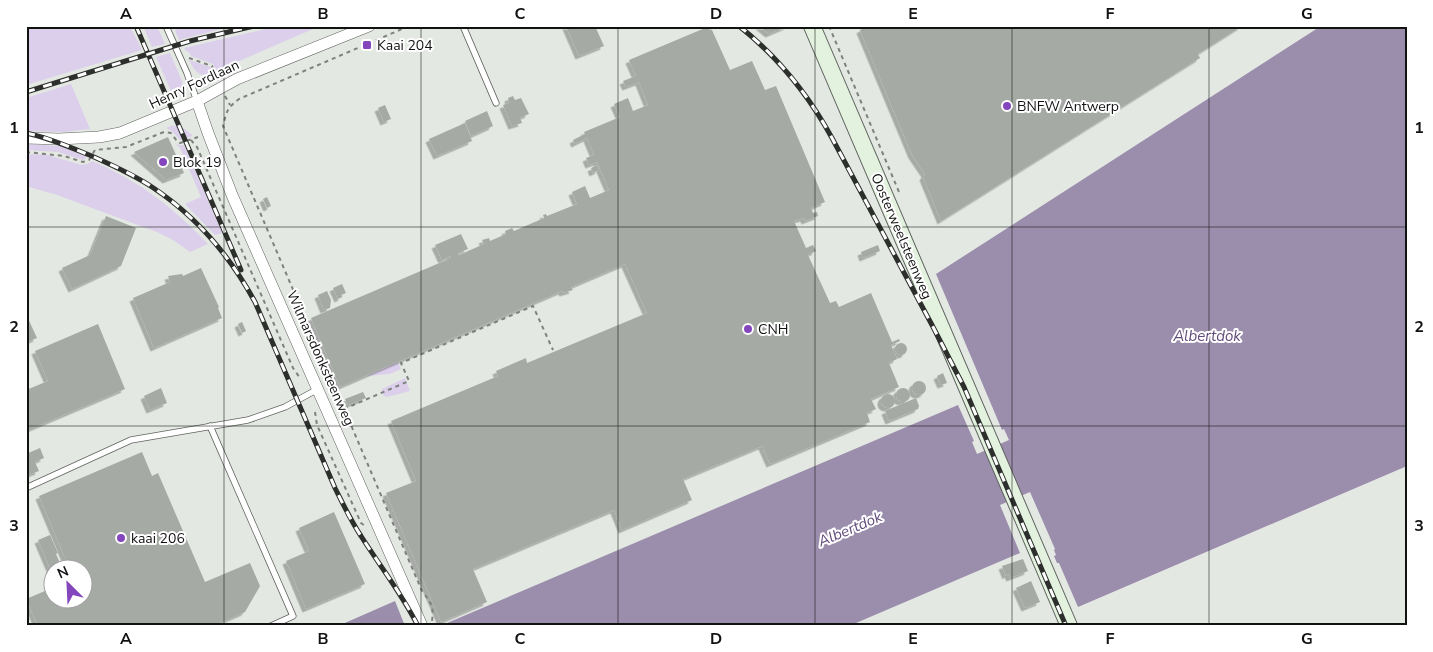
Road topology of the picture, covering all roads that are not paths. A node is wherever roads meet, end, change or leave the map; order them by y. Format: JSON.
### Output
{"nodes":[{"id":1,"x":166,"y":26,"type":"edge"},
{"id":2,"x":369,"y":26,"type":"edge"},
{"id":3,"x":463,"y":26,"type":"edge"},
{"id":4,"x":812,"y":26,"type":"edge"},
{"id":5,"x":197,"y":101,"type":"junction"},
{"id":6,"x":496,"y":103,"type":"dead end"},
{"id":7,"x":26,"y":138,"type":"edge"},
{"id":8,"x":318,"y":389,"type":"junction"},
{"id":9,"x":210,"y":426,"type":"junction"},
{"id":10,"x":26,"y":488,"type":"edge"},
{"id":11,"x":271,"y":626,"type":"edge"},
{"id":12,"x":422,"y":626,"type":"edge"},
{"id":13,"x":1069,"y":626,"type":"edge"}],
"edges":[{"from":1,"to":5,"type":"lane"},
{"from":2,"to":5,"type":"street","name":"Henry Fordlaan"},
{"from":3,"to":6,"type":"lane"},
{"from":4,"to":13,"type":"main road","name":"Oosterweelsteenweg"},
{"from":5,"to":7,"type":"street","name":"Henry Fordlaan"},
{"from":5,"to":8,"type":"street","name":"Wilmarsdonksteenweg"},
{"from":8,"to":9,"type":"lane"},
{"from":8,"to":12,"type":"street","name":"Wilmarsdonksteenweg"},
{"from":9,"to":10,"type":"lane"},
{"from":9,"to":11,"type":"lane"}]}
